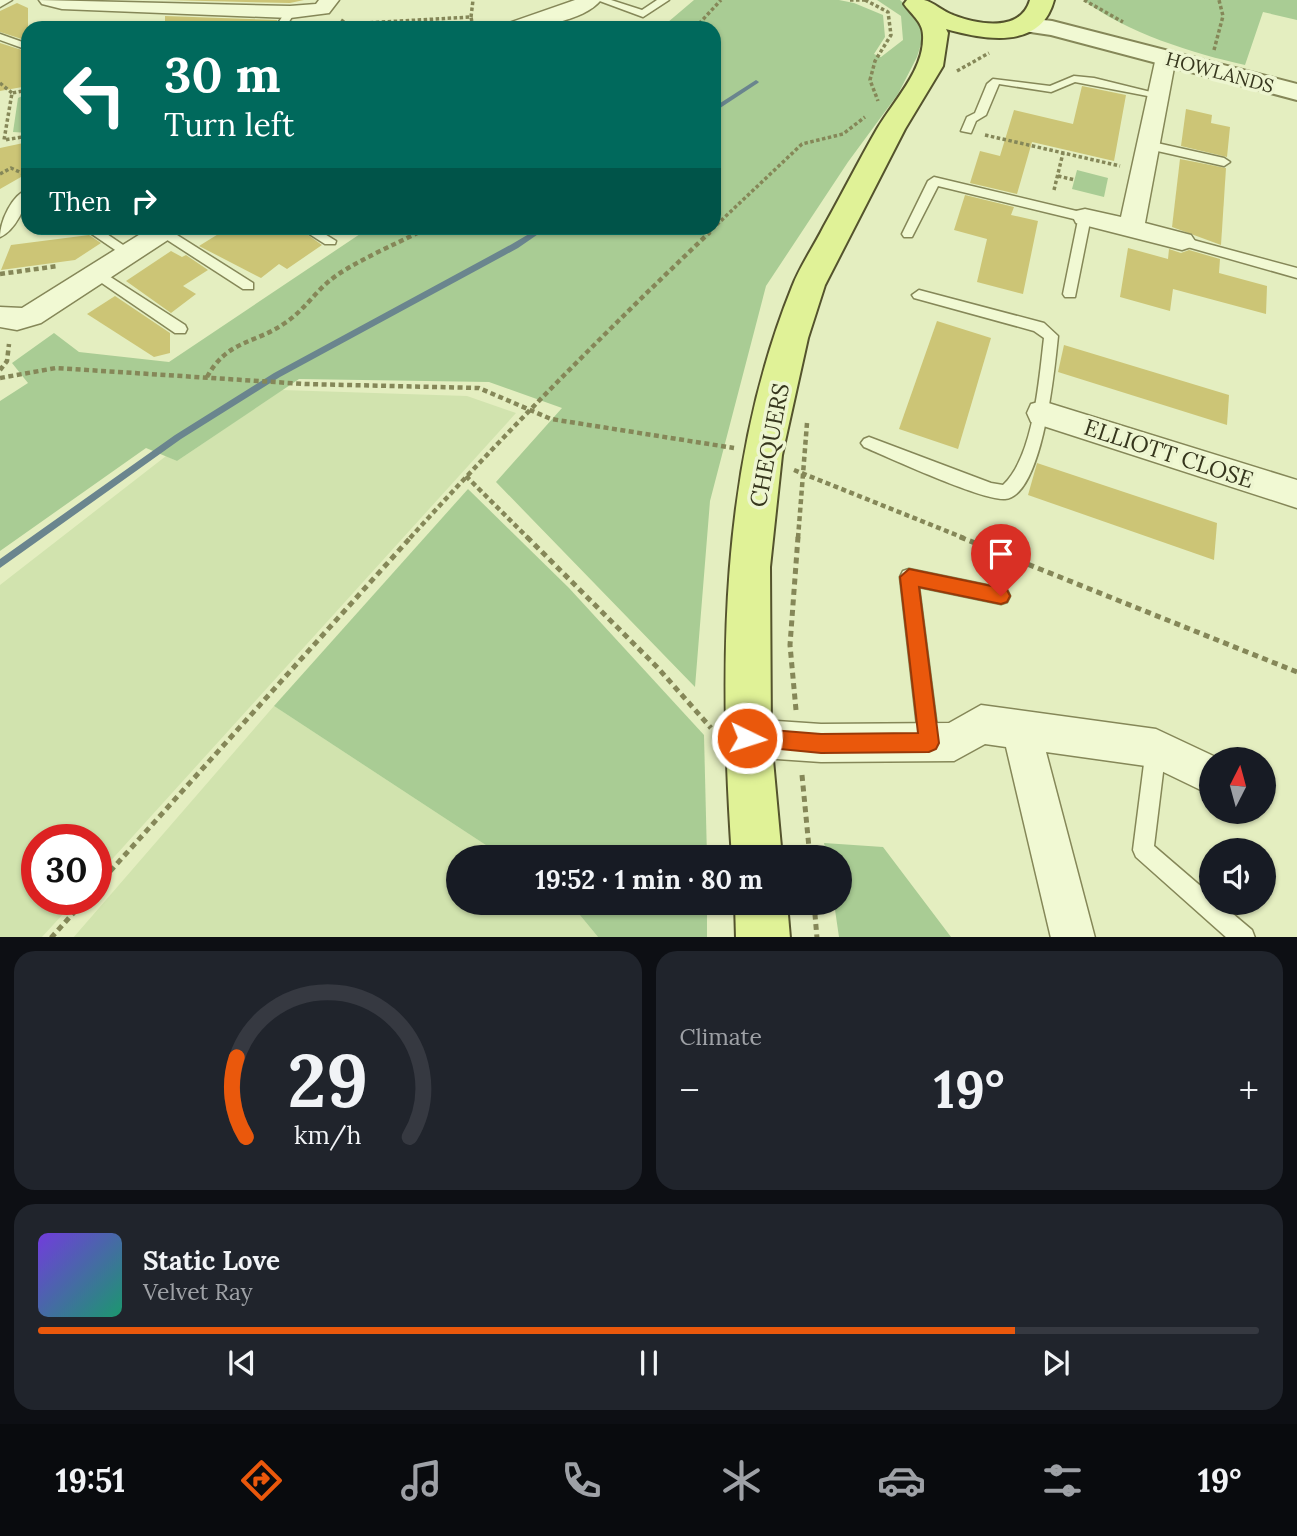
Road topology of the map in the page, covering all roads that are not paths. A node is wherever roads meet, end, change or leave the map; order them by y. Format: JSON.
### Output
{"nodes":[{"id":1,"x":49,"y":0,"type":"edge"},
{"id":2,"x":591,"y":0,"type":"edge"},
{"id":3,"x":602,"y":0,"type":"edge"},
{"id":4,"x":664,"y":0,"type":"edge"},
{"id":5,"x":1042,"y":0,"type":"edge"},
{"id":6,"x":201,"y":4,"type":"edge"},
{"id":7,"x":326,"y":5,"type":"edge"},
{"id":8,"x":161,"y":7,"type":"junction"},
{"id":9,"x":919,"y":7,"type":"edge"},
{"id":10,"x":150,"y":21,"type":"edge"},
{"id":11,"x":548,"y":21,"type":"edge"},
{"id":12,"x":1026,"y":25,"type":"junction"},
{"id":13,"x":0,"y":37,"type":"edge"},
{"id":14,"x":993,"y":40,"type":"junction"},
{"id":15,"x":21,"y":44,"type":"edge"},
{"id":16,"x":1154,"y":54,"type":"junction"},
{"id":17,"x":942,"y":70,"type":"junction"},
{"id":18,"x":1297,"y":92,"type":"edge"},
{"id":19,"x":1158,"y":95,"type":"junction"},
{"id":20,"x":967,"y":131,"type":"road end"},
{"id":21,"x":1148,"y":145,"type":"junction"},
{"id":22,"x":1224,"y":162,"type":"dead end"},
{"id":23,"x":21,"y":197,"type":"edge"},
{"id":24,"x":1085,"y":217,"type":"junction"},
{"id":25,"x":1131,"y":229,"type":"junction"},
{"id":26,"x":0,"y":233,"type":"edge"},
{"id":27,"x":908,"y":234,"type":"dead end"},
{"id":28,"x":100,"y":235,"type":"edge"},
{"id":29,"x":156,"y":235,"type":"edge"},
{"id":30,"x":174,"y":235,"type":"edge"},
{"id":31,"x":319,"y":235,"type":"edge"},
{"id":32,"x":330,"y":241,"type":"dead end"},
{"id":33,"x":1182,"y":241,"type":"joint"},
{"id":34,"x":129,"y":253,"type":"junction"},
{"id":35,"x":1297,"y":273,"type":"edge"},
{"id":36,"x":98,"y":274,"type":"junction"},
{"id":37,"x":248,"y":286,"type":"dead end"},
{"id":38,"x":1070,"y":294,"type":"dead end"},
{"id":39,"x":919,"y":295,"type":"dead end"},
{"id":40,"x":0,"y":317,"type":"edge"},
{"id":41,"x":180,"y":329,"type":"dead end"},
{"id":42,"x":1042,"y":413,"type":"junction"},
{"id":43,"x":869,"y":443,"type":"dead end"},
{"id":44,"x":1297,"y":494,"type":"edge"},
{"id":45,"x":1001,"y":596,"type":"dead end"},
{"id":46,"x":1021,"y":729,"type":"junction"},
{"id":47,"x":747,"y":738,"type":"junction"},
{"id":48,"x":929,"y":743,"type":"junction"},
{"id":49,"x":1156,"y":748,"type":"junction"},
{"id":50,"x":1199,"y":769,"type":"edge"},
{"id":51,"x":756,"y":845,"type":"edge"},
{"id":52,"x":762,"y":915,"type":"edge"},
{"id":53,"x":764,"y":937,"type":"edge"},
{"id":54,"x":1073,"y":937,"type":"edge"},
{"id":55,"x":1244,"y":937,"type":"edge"}],
"edges":[{"from":1,"to":8,"type":"street"},
{"from":2,"to":11,"type":"street"},
{"from":3,"to":4,"type":"lane"},
{"from":5,"to":12,"type":"main road"},
{"from":5,"to":16,"type":"street","name":"HOWLANDS"},
{"from":6,"to":7,"type":"street"},
{"from":6,"to":8,"type":"street"},
{"from":8,"to":10,"type":"street"},
{"from":9,"to":14,"type":"main road"},
{"from":9,"to":17,"type":"main road","name":"CHEQUERS"},
{"from":12,"to":14,"type":"main road"},
{"from":12,"to":16,"type":"street","name":"HOWLANDS"},
{"from":13,"to":15,"type":"lane"},
{"from":14,"to":17,"type":"main road","name":"CHEQUERS"},
{"from":16,"to":18,"type":"street","name":"HOWLANDS"},
{"from":16,"to":19,"type":"street"},
{"from":17,"to":47,"type":"main road","name":"CHEQUERS"},
{"from":19,"to":20,"type":"lane"},
{"from":19,"to":21,"type":"street"},
{"from":21,"to":22,"type":"lane"},
{"from":21,"to":25,"type":"street"},
{"from":23,"to":26,"type":"lane"},
{"from":24,"to":25,"type":"street"},
{"from":24,"to":27,"type":"lane"},
{"from":24,"to":38,"type":"lane"},
{"from":25,"to":33,"type":"street"},
{"from":28,"to":34,"type":"lane"},
{"from":29,"to":34,"type":"street"},
{"from":30,"to":37,"type":"lane"},
{"from":31,"to":32,"type":"lane"},
{"from":33,"to":35,"type":"lane"},
{"from":34,"to":36,"type":"street"},
{"from":36,"to":40,"type":"street"},
{"from":36,"to":41,"type":"lane"},
{"from":39,"to":42,"type":"lane"},
{"from":42,"to":43,"type":"lane"},
{"from":42,"to":44,"type":"street","name":"ELLIOTT CLOSE"},
{"from":45,"to":48,"type":"lane"},
{"from":46,"to":48,"type":"street"},
{"from":46,"to":49,"type":"street"},
{"from":46,"to":54,"type":"street"},
{"from":47,"to":48,"type":"street"},
{"from":47,"to":51,"type":"main road","name":"CHEQUERS"},
{"from":49,"to":50,"type":"street"},
{"from":49,"to":55,"type":"lane"},
{"from":52,"to":53,"type":"main road"}]}
